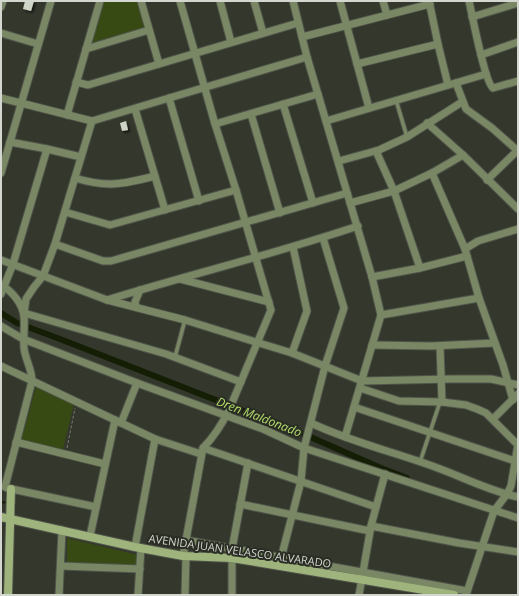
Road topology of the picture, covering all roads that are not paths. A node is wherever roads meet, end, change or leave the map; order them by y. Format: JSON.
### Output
{"nodes":[{"id":1,"x":3,"y":1,"type":"edge"},
{"id":2,"x":50,"y":1,"type":"edge"},
{"id":3,"x":100,"y":1,"type":"edge"},
{"id":4,"x":141,"y":1,"type":"edge"},
{"id":5,"x":180,"y":1,"type":"edge"},
{"id":6,"x":220,"y":1,"type":"edge"},
{"id":7,"x":254,"y":1,"type":"edge"},
{"id":8,"x":293,"y":1,"type":"edge"},
{"id":9,"x":340,"y":1,"type":"edge"},
{"id":10,"x":383,"y":1,"type":"edge"},
{"id":11,"x":469,"y":1,"type":"edge"},
{"id":12,"x":430,"y":2,"type":"edge"},
{"id":13,"x":518,"y":3,"type":"edge"},
{"id":14,"x":1,"y":7,"type":"edge"},
{"id":15,"x":387,"y":16,"type":"junction"},
{"id":16,"x":472,"y":17,"type":"junction"},
{"id":17,"x":298,"y":23,"type":"junction"},
{"id":18,"x":347,"y":25,"type":"junction"},
{"id":19,"x":149,"y":30,"type":"junction"},
{"id":20,"x":1,"y":33,"type":"edge"},
{"id":21,"x":263,"y":33,"type":"junction"},
{"id":22,"x":302,"y":37,"type":"junction"},
{"id":23,"x":231,"y":42,"type":"junction"},
{"id":24,"x":518,"y":42,"type":"edge"},
{"id":25,"x":38,"y":44,"type":"junction"},
{"id":26,"x":438,"y":44,"type":"junction"},
{"id":27,"x":86,"y":49,"type":"junction"},
{"id":28,"x":195,"y":53,"type":"junction"},
{"id":29,"x":482,"y":55,"type":"junction"},
{"id":30,"x":307,"y":57,"type":"junction"},
{"id":31,"x":159,"y":64,"type":"junction"},
{"id":32,"x":357,"y":64,"type":"junction"},
{"id":33,"x":486,"y":74,"type":"junction"},
{"id":34,"x":518,"y":81,"type":"edge"},
{"id":35,"x":76,"y":82,"type":"junction"},
{"id":36,"x":456,"y":83,"type":"junction"},
{"id":37,"x":448,"y":85,"type":"junction"},
{"id":38,"x":205,"y":87,"type":"junction"},
{"id":39,"x":318,"y":94,"type":"junction"},
{"id":40,"x":1,"y":98,"type":"edge"},
{"id":41,"x":169,"y":98,"type":"junction"},
{"id":42,"x":396,"y":100,"type":"junction"},
{"id":43,"x":462,"y":102,"type":"junction"},
{"id":44,"x":21,"y":104,"type":"junction"},
{"id":45,"x":283,"y":104,"type":"junction"},
{"id":46,"x":369,"y":108,"type":"junction"},
{"id":47,"x":135,"y":109,"type":"junction"},
{"id":48,"x":251,"y":114,"type":"junction"},
{"id":49,"x":67,"y":115,"type":"junction"},
{"id":50,"x":92,"y":121,"type":"junction"},
{"id":51,"x":326,"y":121,"type":"junction"},
{"id":52,"x":215,"y":124,"type":"junction"},
{"id":53,"x":427,"y":124,"type":"junction"},
{"id":54,"x":407,"y":137,"type":"junction"},
{"id":55,"x":10,"y":142,"type":"junction"},
{"id":56,"x":47,"y":149,"type":"junction"},
{"id":57,"x":518,"y":150,"type":"edge"},
{"id":58,"x":376,"y":151,"type":"junction"},
{"id":59,"x":463,"y":155,"type":"junction"},
{"id":60,"x":81,"y":157,"type":"junction"},
{"id":61,"x":339,"y":161,"type":"junction"},
{"id":62,"x":1,"y":173,"type":"edge"},
{"id":63,"x":432,"y":173,"type":"junction"},
{"id":64,"x":155,"y":176,"type":"junction"},
{"id":65,"x":75,"y":178,"type":"junction"},
{"id":66,"x":487,"y":180,"type":"junction"},
{"id":67,"x":236,"y":190,"type":"junction"},
{"id":68,"x":394,"y":191,"type":"junction"},
{"id":69,"x":347,"y":193,"type":"junction"},
{"id":70,"x":199,"y":201,"type":"junction"},
{"id":71,"x":313,"y":203,"type":"junction"},
{"id":72,"x":350,"y":203,"type":"junction"},
{"id":73,"x":518,"y":209,"type":"edge"},
{"id":74,"x":165,"y":210,"type":"junction"},
{"id":75,"x":65,"y":212,"type":"junction"},
{"id":76,"x":280,"y":213,"type":"junction"},
{"id":77,"x":246,"y":222,"type":"junction"},
{"id":78,"x":358,"y":226,"type":"junction"},
{"id":79,"x":518,"y":229,"type":"edge"},
{"id":80,"x":324,"y":238,"type":"junction"},
{"id":81,"x":55,"y":244,"type":"junction"},
{"id":82,"x":293,"y":247,"type":"junction"},
{"id":83,"x":466,"y":252,"type":"junction"},
{"id":84,"x":256,"y":257,"type":"junction"},
{"id":85,"x":1,"y":260,"type":"edge"},
{"id":86,"x":13,"y":264,"type":"junction"},
{"id":87,"x":420,"y":268,"type":"junction"},
{"id":88,"x":43,"y":276,"type":"junction"},
{"id":89,"x":372,"y":277,"type":"junction"},
{"id":90,"x":178,"y":278,"type":"junction"},
{"id":91,"x":2,"y":289,"type":"edge"},
{"id":92,"x":140,"y":290,"type":"junction"},
{"id":93,"x":479,"y":298,"type":"junction"},
{"id":94,"x":107,"y":300,"type":"junction"},
{"id":95,"x":269,"y":302,"type":"junction"},
{"id":96,"x":136,"y":307,"type":"junction"},
{"id":97,"x":24,"y":314,"type":"junction"},
{"id":98,"x":381,"y":315,"type":"junction"},
{"id":99,"x":185,"y":320,"type":"junction"},
{"id":100,"x":1,"y":326,"type":"edge"},
{"id":101,"x":24,"y":336,"type":"junction"},
{"id":102,"x":259,"y":343,"type":"junction"},
{"id":103,"x":495,"y":343,"type":"junction"},
{"id":104,"x":372,"y":345,"type":"junction"},
{"id":105,"x":440,"y":346,"type":"junction"},
{"id":106,"x":292,"y":354,"type":"junction"},
{"id":107,"x":175,"y":358,"type":"junction"},
{"id":108,"x":1,"y":366,"type":"edge"},
{"id":109,"x":325,"y":366,"type":"junction"},
{"id":110,"x":441,"y":379,"type":"junction"},
{"id":111,"x":32,"y":381,"type":"junction"},
{"id":112,"x":241,"y":382,"type":"junction"},
{"id":113,"x":507,"y":382,"type":"junction"},
{"id":114,"x":137,"y":384,"type":"junction"},
{"id":115,"x":361,"y":385,"type":"junction"},
{"id":116,"x":518,"y":385,"type":"edge"},
{"id":117,"x":515,"y":397,"type":"edge"},
{"id":118,"x":441,"y":402,"type":"junction"},
{"id":119,"x":354,"y":407,"type":"junction"},
{"id":120,"x":228,"y":413,"type":"junction"},
{"id":121,"x":493,"y":419,"type":"junction"},
{"id":122,"x":118,"y":422,"type":"junction"},
{"id":123,"x":311,"y":423,"type":"junction"},
{"id":124,"x":430,"y":433,"type":"junction"},
{"id":125,"x":345,"y":437,"type":"junction"},
{"id":126,"x":155,"y":438,"type":"junction"},
{"id":127,"x":16,"y":442,"type":"junction"},
{"id":128,"x":518,"y":446,"type":"edge"},
{"id":129,"x":304,"y":448,"type":"junction"},
{"id":130,"x":202,"y":451,"type":"junction"},
{"id":131,"x":515,"y":461,"type":"junction"},
{"id":132,"x":420,"y":462,"type":"junction"},
{"id":133,"x":248,"y":463,"type":"junction"},
{"id":134,"x":105,"y":464,"type":"junction"},
{"id":135,"x":385,"y":474,"type":"junction"},
{"id":136,"x":301,"y":481,"type":"junction"},
{"id":137,"x":6,"y":487,"type":"edge"},
{"id":138,"x":507,"y":494,"type":"junction"},
{"id":139,"x":518,"y":497,"type":"edge"},
{"id":140,"x":240,"y":504,"type":"junction"},
{"id":141,"x":96,"y":506,"type":"junction"},
{"id":142,"x":376,"y":507,"type":"junction"},
{"id":143,"x":494,"y":511,"type":"junction"},
{"id":144,"x":292,"y":514,"type":"junction"},
{"id":145,"x":1,"y":517,"type":"edge"},
{"id":146,"x":11,"y":518,"type":"junction"},
{"id":147,"x":518,"y":518,"type":"edge"},
{"id":148,"x":371,"y":528,"type":"junction"},
{"id":149,"x":62,"y":530,"type":"junction"},
{"id":150,"x":90,"y":536,"type":"junction"},
{"id":151,"x":185,"y":540,"type":"junction"},
{"id":152,"x":138,"y":547,"type":"junction"},
{"id":153,"x":481,"y":547,"type":"junction"},
{"id":154,"x":232,"y":550,"type":"junction"},
{"id":155,"x":518,"y":552,"type":"edge"},
{"id":156,"x":185,"y":556,"type":"junction"},
{"id":157,"x":282,"y":557,"type":"junction"},
{"id":158,"x":232,"y":558,"type":"junction"},
{"id":159,"x":60,"y":566,"type":"junction"},
{"id":160,"x":279,"y":566,"type":"junction"},
{"id":161,"x":140,"y":569,"type":"junction"},
{"id":162,"x":362,"y":576,"type":"junction"},
{"id":163,"x":466,"y":593,"type":"edge"},
{"id":164,"x":8,"y":595,"type":"edge"},
{"id":165,"x":59,"y":595,"type":"edge"},
{"id":166,"x":138,"y":595,"type":"edge"},
{"id":167,"x":185,"y":595,"type":"edge"},
{"id":168,"x":232,"y":595,"type":"edge"},
{"id":169,"x":359,"y":595,"type":"edge"},
{"id":170,"x":454,"y":595,"type":"edge"}],
"edges":[{"from":1,"to":14,"type":"street"},
{"from":2,"to":25,"type":"street"},
{"from":3,"to":27,"type":"street"},
{"from":4,"to":19,"type":"street"},
{"from":5,"to":28,"type":"street"},
{"from":6,"to":23,"type":"street"},
{"from":7,"to":21,"type":"street"},
{"from":8,"to":17,"type":"street"},
{"from":9,"to":18,"type":"street"},
{"from":10,"to":15,"type":"street"},
{"from":11,"to":16,"type":"street"},
{"from":12,"to":15,"type":"street"},
{"from":12,"to":26,"type":"street"},
{"from":13,"to":16,"type":"street"},
{"from":15,"to":18,"type":"street"},
{"from":16,"to":29,"type":"street"},
{"from":17,"to":21,"type":"street"},
{"from":17,"to":22,"type":"street"},
{"from":18,"to":22,"type":"street"},
{"from":18,"to":32,"type":"street"},
{"from":19,"to":27,"type":"street"},
{"from":19,"to":31,"type":"street"},
{"from":20,"to":25,"type":"street"},
{"from":21,"to":23,"type":"street"},
{"from":22,"to":30,"type":"street"},
{"from":23,"to":28,"type":"street"},
{"from":24,"to":29,"type":"street"},
{"from":25,"to":44,"type":"street"},
{"from":26,"to":32,"type":"street"},
{"from":26,"to":37,"type":"street"},
{"from":27,"to":35,"type":"street"},
{"from":28,"to":31,"type":"street"},
{"from":28,"to":38,"type":"street"},
{"from":29,"to":33,"type":"street"},
{"from":30,"to":38,"type":"street"},
{"from":30,"to":39,"type":"street"},
{"from":31,"to":35,"type":"street"},
{"from":32,"to":46,"type":"street"},
{"from":33,"to":34,"type":"street"},
{"from":33,"to":36,"type":"street"},
{"from":35,"to":49,"type":"street"},
{"from":36,"to":37,"type":"street"},
{"from":36,"to":43,"type":"street"},
{"from":37,"to":42,"type":"street"},
{"from":38,"to":41,"type":"street"},
{"from":38,"to":52,"type":"street"},
{"from":39,"to":45,"type":"street"},
{"from":39,"to":51,"type":"street"},
{"from":40,"to":44,"type":"street"},
{"from":41,"to":47,"type":"street"},
{"from":41,"to":70,"type":"street"},
{"from":42,"to":46,"type":"street"},
{"from":42,"to":54,"type":"lane"},
{"from":43,"to":53,"type":"street"},
{"from":43,"to":57,"type":"street"},
{"from":44,"to":49,"type":"street"},
{"from":44,"to":55,"type":"street"},
{"from":45,"to":48,"type":"street"},
{"from":45,"to":71,"type":"street"},
{"from":46,"to":51,"type":"street"},
{"from":47,"to":50,"type":"street"},
{"from":47,"to":64,"type":"street"},
{"from":48,"to":52,"type":"street"},
{"from":48,"to":76,"type":"street"},
{"from":49,"to":50,"type":"street"},
{"from":50,"to":60,"type":"street"},
{"from":51,"to":61,"type":"street"},
{"from":52,"to":67,"type":"street"},
{"from":53,"to":54,"type":"street"},
{"from":53,"to":59,"type":"street"},
{"from":54,"to":58,"type":"street"},
{"from":55,"to":56,"type":"street"},
{"from":55,"to":62,"type":"street"},
{"from":56,"to":60,"type":"street"},
{"from":56,"to":86,"type":"street"},
{"from":57,"to":66,"type":"street"},
{"from":58,"to":61,"type":"street"},
{"from":58,"to":68,"type":"street"},
{"from":59,"to":63,"type":"street"},
{"from":59,"to":66,"type":"street"},
{"from":60,"to":65,"type":"street"},
{"from":61,"to":69,"type":"street"},
{"from":63,"to":68,"type":"street"},
{"from":63,"to":83,"type":"street"},
{"from":64,"to":65,"type":"street"},
{"from":64,"to":74,"type":"street"},
{"from":65,"to":75,"type":"street"},
{"from":66,"to":73,"type":"street"},
{"from":67,"to":70,"type":"street"},
{"from":67,"to":77,"type":"street"},
{"from":68,"to":72,"type":"street"},
{"from":68,"to":87,"type":"street"},
{"from":69,"to":71,"type":"street"},
{"from":69,"to":72,"type":"street"},
{"from":70,"to":74,"type":"street"},
{"from":71,"to":76,"type":"street"},
{"from":72,"to":78,"type":"street"},
{"from":74,"to":75,"type":"street"},
{"from":75,"to":81,"type":"street"},
{"from":76,"to":77,"type":"street"},
{"from":77,"to":81,"type":"street"},
{"from":77,"to":84,"type":"street"},
{"from":78,"to":80,"type":"street"},
{"from":78,"to":89,"type":"street"},
{"from":79,"to":83,"type":"street"},
{"from":80,"to":82,"type":"street"},
{"from":80,"to":109,"type":"street"},
{"from":81,"to":88,"type":"street"},
{"from":82,"to":84,"type":"street"},
{"from":82,"to":106,"type":"street"},
{"from":83,"to":87,"type":"street"},
{"from":83,"to":93,"type":"street"},
{"from":84,"to":90,"type":"street"},
{"from":84,"to":95,"type":"street"},
{"from":85,"to":86,"type":"street"},
{"from":86,"to":88,"type":"street"},
{"from":86,"to":91,"type":"street"},
{"from":87,"to":89,"type":"street"},
{"from":88,"to":94,"type":"street"},
{"from":88,"to":97,"type":"street"},
{"from":89,"to":98,"type":"street"},
{"from":90,"to":92,"type":"street"},
{"from":90,"to":95,"type":"street"},
{"from":91,"to":97,"type":"street"},
{"from":92,"to":94,"type":"street"},
{"from":92,"to":96,"type":"street"},
{"from":93,"to":98,"type":"street"},
{"from":93,"to":103,"type":"street"},
{"from":94,"to":96,"type":"street"},
{"from":95,"to":102,"type":"street"},
{"from":96,"to":99,"type":"street"},
{"from":97,"to":101,"type":"street"},
{"from":97,"to":107,"type":"street"},
{"from":98,"to":104,"type":"street"},
{"from":99,"to":102,"type":"street"},
{"from":99,"to":107,"type":"lane"},
{"from":100,"to":101,"type":"street"},
{"from":101,"to":111,"type":"street"},
{"from":101,"to":114,"type":"street"},
{"from":102,"to":106,"type":"street"},
{"from":102,"to":112,"type":"street"},
{"from":103,"to":105,"type":"street"},
{"from":103,"to":113,"type":"street"},
{"from":104,"to":105,"type":"street"},
{"from":104,"to":115,"type":"street"},
{"from":105,"to":110,"type":"street"},
{"from":106,"to":109,"type":"street"},
{"from":107,"to":112,"type":"street"},
{"from":108,"to":111,"type":"street"},
{"from":109,"to":115,"type":"street"},
{"from":109,"to":123,"type":"street"},
{"from":110,"to":113,"type":"street"},
{"from":110,"to":115,"type":"street"},
{"from":110,"to":118,"type":"street"},
{"from":111,"to":122,"type":"street"},
{"from":111,"to":127,"type":"street"},
{"from":112,"to":120,"type":"street"},
{"from":113,"to":116,"type":"street"},
{"from":113,"to":117,"type":"street"},
{"from":114,"to":120,"type":"street"},
{"from":114,"to":122,"type":"street"},
{"from":115,"to":118,"type":"street"},
{"from":115,"to":119,"type":"street"},
{"from":117,"to":121,"type":"street"},
{"from":118,"to":121,"type":"street"},
{"from":118,"to":124,"type":"lane"},
{"from":119,"to":124,"type":"street"},
{"from":119,"to":125,"type":"street"},
{"from":120,"to":129,"type":"street"},
{"from":120,"to":130,"type":"street"},
{"from":121,"to":128,"type":"street"},
{"from":122,"to":126,"type":"street"},
{"from":122,"to":134,"type":"street"},
{"from":123,"to":125,"type":"street"},
{"from":123,"to":129,"type":"street"},
{"from":124,"to":131,"type":"street"},
{"from":124,"to":132,"type":"lane"},
{"from":125,"to":132,"type":"street"},
{"from":126,"to":130,"type":"street"},
{"from":126,"to":152,"type":"street"},
{"from":127,"to":134,"type":"street"},
{"from":127,"to":137,"type":"street"},
{"from":128,"to":131,"type":"street"},
{"from":129,"to":135,"type":"street"},
{"from":129,"to":136,"type":"street"},
{"from":130,"to":133,"type":"street"},
{"from":130,"to":151,"type":"street"},
{"from":131,"to":138,"type":"street"},
{"from":132,"to":138,"type":"street"},
{"from":133,"to":136,"type":"street"},
{"from":133,"to":140,"type":"street"},
{"from":134,"to":141,"type":"street"},
{"from":135,"to":142,"type":"street"},
{"from":135,"to":143,"type":"street"},
{"from":136,"to":142,"type":"street"},
{"from":136,"to":144,"type":"street"},
{"from":137,"to":141,"type":"street"},
{"from":137,"to":146,"type":"street"},
{"from":138,"to":139,"type":"street"},
{"from":138,"to":143,"type":"street"},
{"from":140,"to":144,"type":"street"},
{"from":140,"to":154,"type":"street"},
{"from":141,"to":150,"type":"street"},
{"from":142,"to":148,"type":"street"},
{"from":143,"to":147,"type":"street"},
{"from":143,"to":153,"type":"street"},
{"from":144,"to":148,"type":"street"},
{"from":144,"to":157,"type":"street"},
{"from":145,"to":146,"type":"street","name":"AVENIDA JUAN VELASCO ALVARADO"},
{"from":146,"to":149,"type":"street","name":"AVENIDA JUAN VELASCO ALVARADO"},
{"from":146,"to":164,"type":"street"},
{"from":148,"to":153,"type":"street"},
{"from":148,"to":162,"type":"street"},
{"from":149,"to":150,"type":"street","name":"AVENIDA JUAN VELASCO ALVARADO"},
{"from":149,"to":159,"type":"street"},
{"from":150,"to":152,"type":"street","name":"AVENIDA JUAN VELASCO ALVARADO"},
{"from":151,"to":154,"type":"street"},
{"from":151,"to":156,"type":"street"},
{"from":152,"to":156,"type":"street","name":"AVENIDA JUAN VELASCO ALVARADO"},
{"from":152,"to":161,"type":"street"},
{"from":153,"to":155,"type":"street"},
{"from":153,"to":163,"type":"street"},
{"from":154,"to":157,"type":"street"},
{"from":154,"to":158,"type":"street"},
{"from":156,"to":158,"type":"street","name":"AVENIDA JUAN VELASCO ALVARADO"},
{"from":156,"to":167,"type":"street"},
{"from":157,"to":160,"type":"street"},
{"from":157,"to":162,"type":"street"},
{"from":158,"to":160,"type":"street","name":"AVENIDA JUAN VELASCO ALVARADO"},
{"from":158,"to":168,"type":"street"},
{"from":159,"to":161,"type":"street"},
{"from":159,"to":165,"type":"street"},
{"from":160,"to":162,"type":"street","name":"AVENIDA JUAN VELASCO ALVARADO"},
{"from":161,"to":166,"type":"street"},
{"from":162,"to":163,"type":"street"},
{"from":162,"to":169,"type":"street"},
{"from":162,"to":170,"type":"street","name":"AVENIDA JUAN VELASCO ALVARADO"}]}
